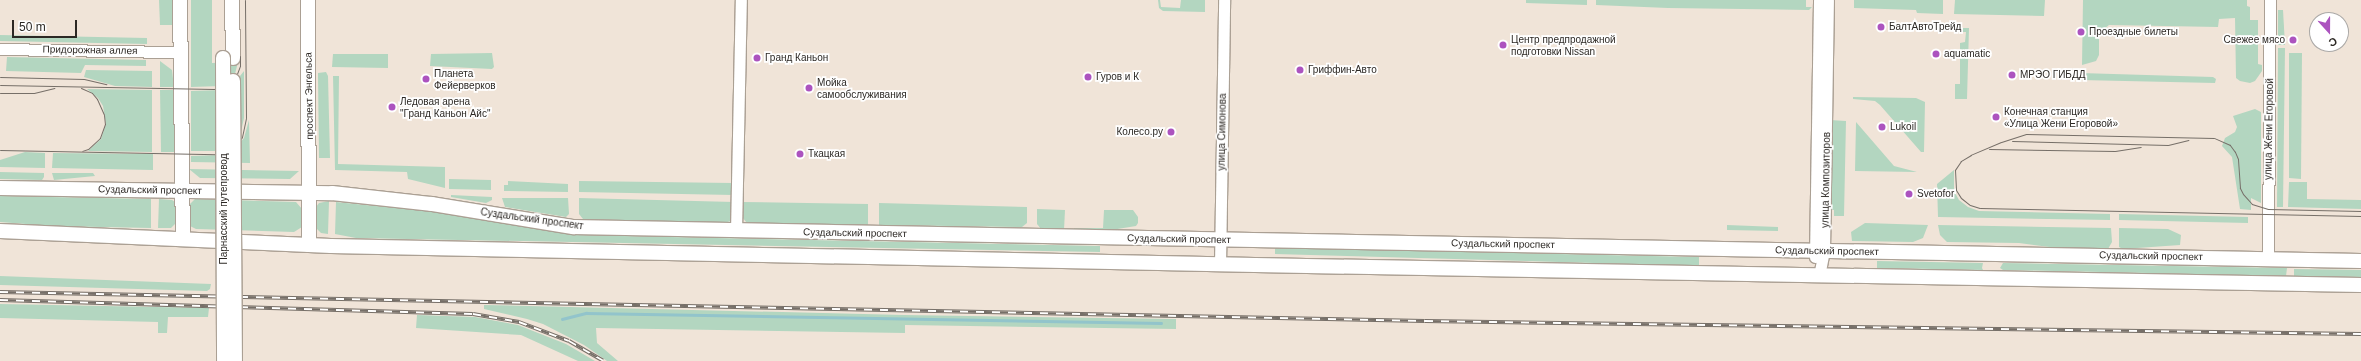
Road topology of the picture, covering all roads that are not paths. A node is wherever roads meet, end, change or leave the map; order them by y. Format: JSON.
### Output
{"nodes":[{"id":1,"x":180,"y":0,"type":"edge"},
{"id":2,"x":222,"y":0,"type":"edge"},
{"id":3,"x":232,"y":0,"type":"edge"},
{"id":4,"x":308,"y":0,"type":"edge"},
{"id":5,"x":741,"y":0,"type":"edge"},
{"id":6,"x":1224,"y":0,"type":"edge"},
{"id":7,"x":1819,"y":0,"type":"edge"},
{"id":8,"x":1828,"y":0,"type":"edge"},
{"id":9,"x":2270,"y":0,"type":"edge"},
{"id":10,"x":0,"y":49,"type":"edge"},
{"id":11,"x":180,"y":52,"type":"junction"},
{"id":12,"x":228,"y":58,"type":"junction"},
{"id":13,"x":0,"y":188,"type":"edge"},
{"id":14,"x":182,"y":190,"type":"junction"},
{"id":15,"x":309,"y":192,"type":"junction"},
{"id":16,"x":0,"y":231,"type":"edge"},
{"id":17,"x":736,"y":231,"type":"junction"},
{"id":18,"x":183,"y":239,"type":"junction"},
{"id":19,"x":1220,"y":239,"type":"junction"},
{"id":20,"x":309,"y":245,"type":"junction"},
{"id":21,"x":1819,"y":251,"type":"junction"},
{"id":22,"x":2000,"y":254,"type":"junction"},
{"id":23,"x":2268,"y":259,"type":"junction"},
{"id":24,"x":2361,"y":261,"type":"edge"},
{"id":25,"x":1220,"y":264,"type":"junction"},
{"id":26,"x":1819,"y":276,"type":"junction"},
{"id":27,"x":1996,"y":277,"type":"junction"},
{"id":28,"x":2361,"y":285,"type":"edge"},
{"id":29,"x":224,"y":361,"type":"edge"},
{"id":30,"x":235,"y":361,"type":"edge"}],
"edges":[{"from":1,"to":11,"type":"main road"},
{"from":2,"to":12,"type":"main road"},
{"from":3,"to":12,"type":"main road"},
{"from":4,"to":15,"type":"main road","name":"проспект Энгельса"},
{"from":5,"to":17,"type":"street"},
{"from":6,"to":19,"type":"street","name":"улица Симонова"},
{"from":7,"to":21,"type":"street","name":"улица Композиторов"},
{"from":8,"to":21,"type":"street","name":"улица Композиторов"},
{"from":9,"to":23,"type":"street","name":"улица Жени Егоровой"},
{"from":10,"to":11,"type":"street","name":"Придорожная аллея"},
{"from":11,"to":14,"type":"main road"},
{"from":12,"to":29,"type":"main road","name":"Парнасский путепровод","bridge":true},
{"from":12,"to":30,"type":"main road","name":"Парнасский путепровод","bridge":true},
{"from":13,"to":14,"type":"main road","name":"Суздальский проспект"},
{"from":14,"to":15,"type":"main road","name":"Суздальский проспект"},
{"from":14,"to":18,"type":"main road"},
{"from":15,"to":17,"type":"main road","name":"Суздальский проспект"},
{"from":15,"to":20,"type":"main road","name":"проспект Энгельса"},
{"from":16,"to":18,"type":"main road"},
{"from":17,"to":19,"type":"main road","name":"Суздальский проспект"},
{"from":18,"to":20,"type":"main road"},
{"from":19,"to":21,"type":"main road","name":"Суздальский проспект"},
{"from":19,"to":25,"type":"street","name":"улица Симонова"},
{"from":20,"to":25,"type":"main road"},
{"from":21,"to":22,"type":"main road","name":"Суздальский проспект"},
{"from":21,"to":26,"type":"street","name":"улица Композиторов"},
{"from":22,"to":23,"type":"main road","name":"Суздальский проспект"},
{"from":22,"to":27,"type":"main road"},
{"from":23,"to":24,"type":"main road","name":"Суздальский проспект"},
{"from":25,"to":26,"type":"main road"},
{"from":26,"to":27,"type":"main road"},
{"from":27,"to":28,"type":"main road"}]}
